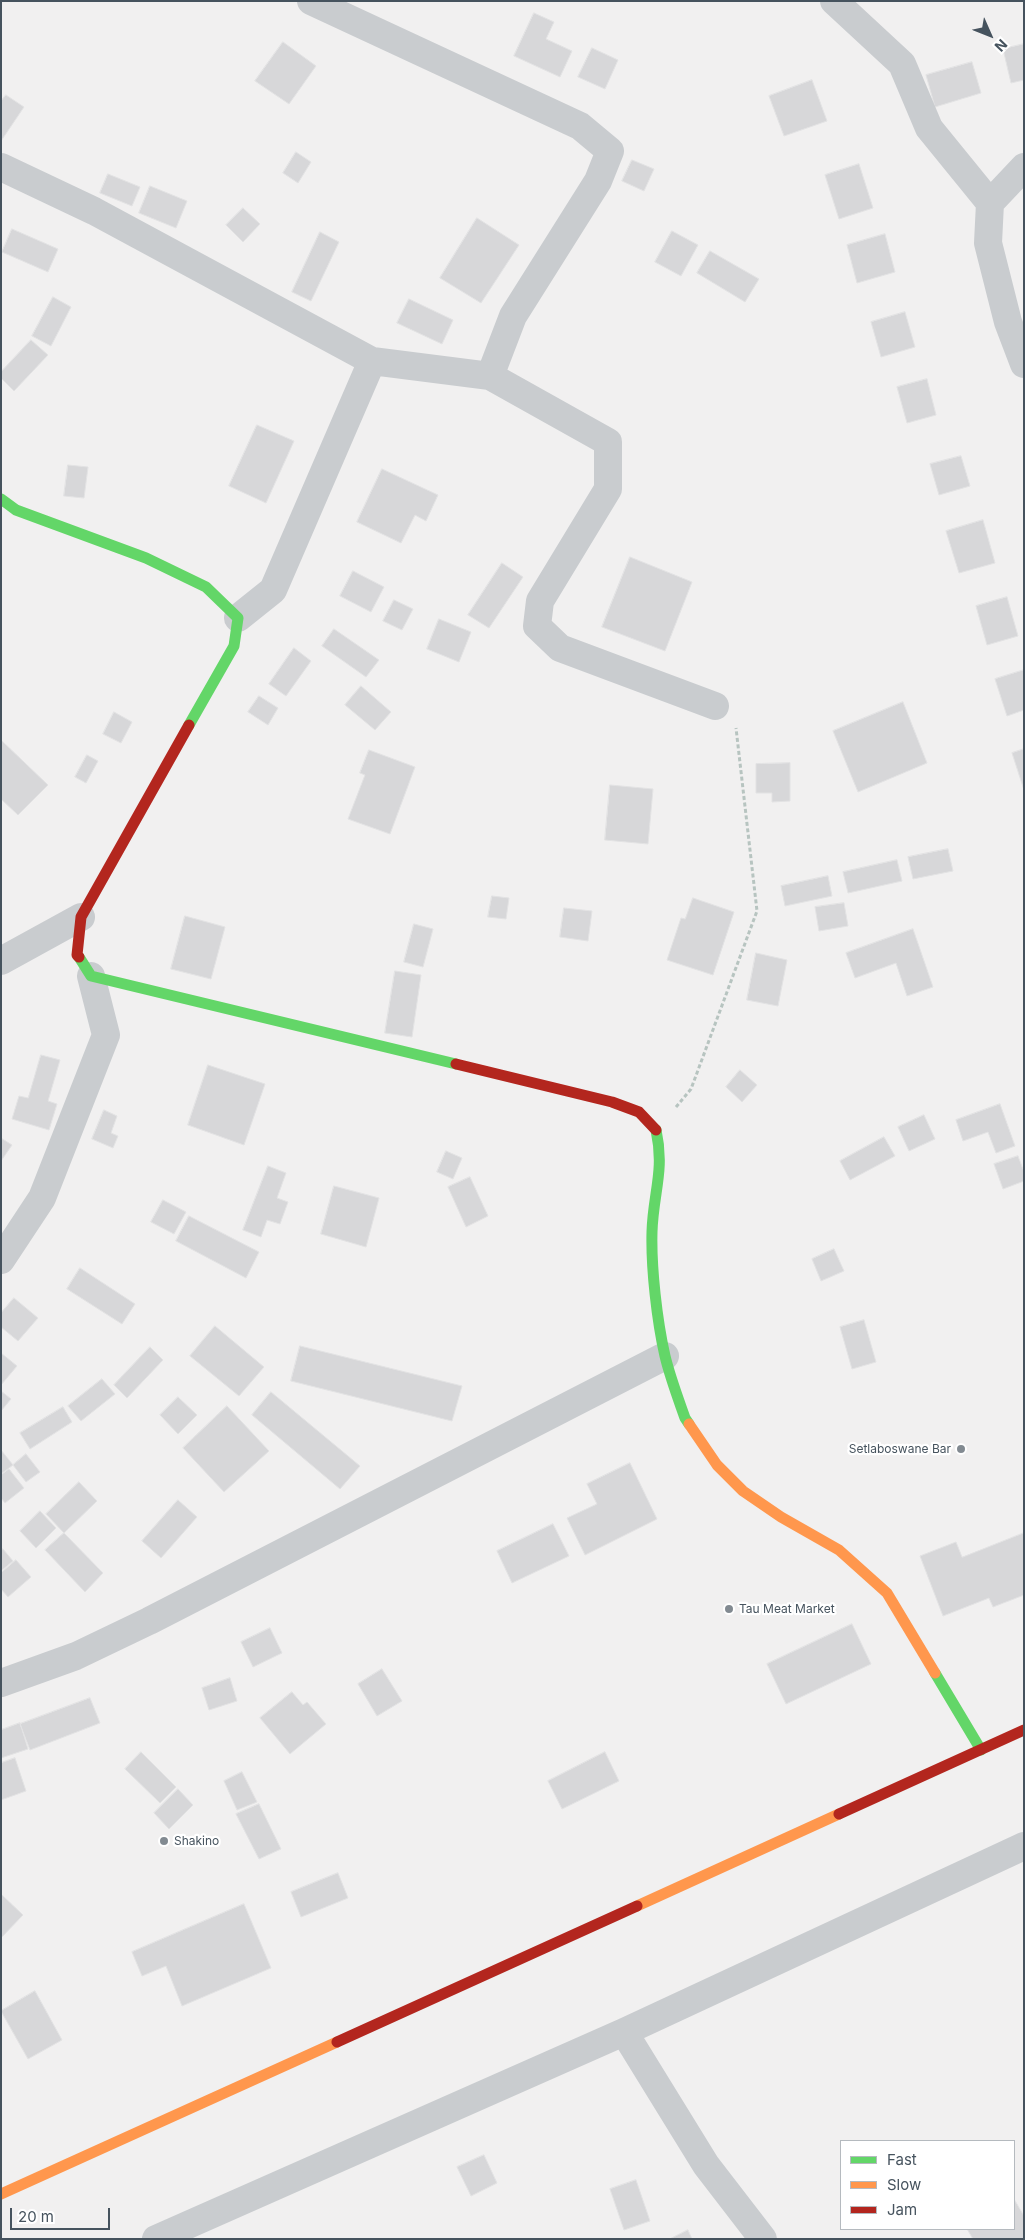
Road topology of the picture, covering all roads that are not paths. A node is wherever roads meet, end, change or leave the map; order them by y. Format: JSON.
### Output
{"nodes":[{"id":1,"x":311,"y":1,"type":"edge"},
{"id":2,"x":834,"y":1,"type":"edge"},
{"id":3,"x":1,"y":166,"type":"edge"},
{"id":4,"x":1024,"y":167,"type":"edge"},
{"id":5,"x":990,"y":203,"type":"junction"},
{"id":6,"x":372,"y":361,"type":"junction"},
{"id":7,"x":1024,"y":364,"type":"edge"},
{"id":8,"x":490,"y":376,"type":"junction"},
{"id":9,"x":1,"y":499,"type":"edge"},
{"id":10,"x":238,"y":618,"type":"junction"},
{"id":11,"x":714,"y":706,"type":"road end"},
{"id":12,"x":81,"y":918,"type":"junction"},
{"id":13,"x":1,"y":961,"type":"edge"},
{"id":14,"x":91,"y":976,"type":"junction"},
{"id":15,"x":1,"y":1260,"type":"edge"},
{"id":16,"x":665,"y":1356,"type":"junction"},
{"id":17,"x":1,"y":1683,"type":"edge"},
{"id":18,"x":1024,"y":1730,"type":"edge"},
{"id":19,"x":981,"y":1750,"type":"junction"},
{"id":20,"x":1024,"y":1846,"type":"edge"},
{"id":21,"x":624,"y":2032,"type":"junction"},
{"id":22,"x":1,"y":2194,"type":"edge"},
{"id":23,"x":156,"y":2239,"type":"edge"},
{"id":24,"x":763,"y":2239,"type":"edge"}],
"edges":[{"from":1,"to":8,"type":"street"},
{"from":2,"to":5,"type":"street"},
{"from":3,"to":6,"type":"street"},
{"from":4,"to":5,"type":"street"},
{"from":5,"to":7,"type":"street"},
{"from":6,"to":8,"type":"street"},
{"from":6,"to":10,"type":"street"},
{"from":8,"to":11,"type":"street"},
{"from":9,"to":10,"type":"street"},
{"from":10,"to":12,"type":"street"},
{"from":12,"to":13,"type":"street"},
{"from":12,"to":14,"type":"street"},
{"from":14,"to":15,"type":"street"},
{"from":14,"to":16,"type":"street"},
{"from":16,"to":17,"type":"street"},
{"from":16,"to":19,"type":"street"},
{"from":18,"to":19,"type":"street"},
{"from":19,"to":22,"type":"street"},
{"from":20,"to":21,"type":"street"},
{"from":21,"to":23,"type":"street"},
{"from":21,"to":24,"type":"street"}]}
